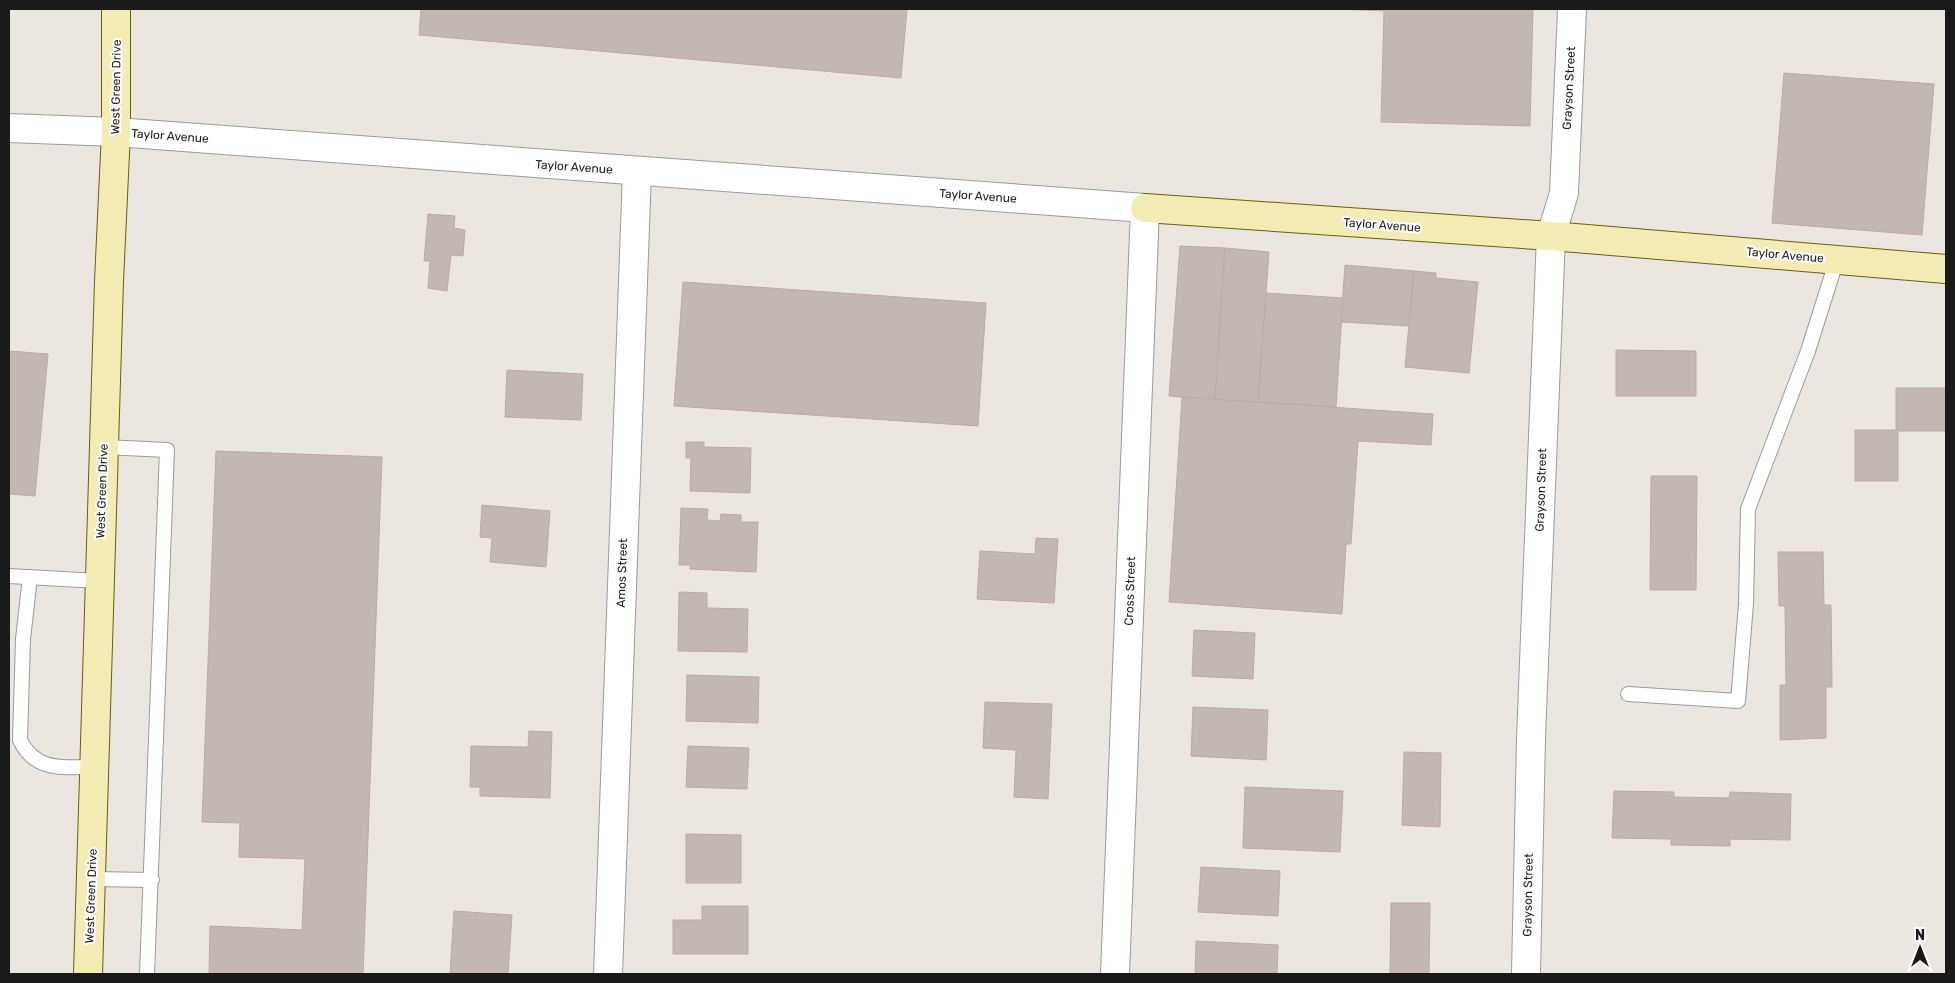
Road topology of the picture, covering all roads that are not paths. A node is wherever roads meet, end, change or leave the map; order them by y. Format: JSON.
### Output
{"nodes":[{"id":1,"x":116,"y":9,"type":"edge"},
{"id":2,"x":1572,"y":9,"type":"edge"},
{"id":3,"x":9,"y":128,"type":"edge"},
{"id":4,"x":116,"y":132,"type":"junction"},
{"id":5,"x":637,"y":171,"type":"junction"},
{"id":6,"x":1145,"y":208,"type":"junction"},
{"id":7,"x":1551,"y":236,"type":"junction"},
{"id":8,"x":1837,"y":260,"type":"junction"},
{"id":9,"x":1946,"y":269,"type":"edge"},
{"id":10,"x":104,"y":447,"type":"junction"},
{"id":11,"x":9,"y":576,"type":"edge"},
{"id":12,"x":30,"y":577,"type":"junction"},
{"id":13,"x":100,"y":581,"type":"junction"},
{"id":14,"x":1628,"y":694,"type":"dead end"},
{"id":15,"x":94,"y":767,"type":"junction"},
{"id":16,"x":92,"y":879,"type":"junction"},
{"id":17,"x":152,"y":880,"type":"junction"},
{"id":18,"x":88,"y":974,"type":"edge"},
{"id":19,"x":147,"y":974,"type":"edge"},
{"id":20,"x":608,"y":974,"type":"edge"},
{"id":21,"x":1115,"y":974,"type":"edge"},
{"id":22,"x":1526,"y":974,"type":"edge"}],
"edges":[{"from":1,"to":4,"type":"main road","name":"West Green Drive"},
{"from":2,"to":7,"type":"street","name":"Grayson Street"},
{"from":3,"to":4,"type":"street","name":"Taylor Avenue"},
{"from":4,"to":5,"type":"street","name":"Taylor Avenue"},
{"from":4,"to":10,"type":"main road","name":"West Green Drive"},
{"from":5,"to":6,"type":"street","name":"Taylor Avenue"},
{"from":5,"to":20,"type":"street","name":"Amos Street"},
{"from":6,"to":7,"type":"main road","name":"Taylor Avenue"},
{"from":6,"to":21,"type":"street","name":"Cross Street"},
{"from":7,"to":8,"type":"main road","name":"Taylor Avenue"},
{"from":7,"to":22,"type":"street","name":"Grayson Street"},
{"from":8,"to":9,"type":"main road","name":"Taylor Avenue"},
{"from":8,"to":14,"type":"lane"},
{"from":10,"to":13,"type":"main road","name":"West Green Drive"},
{"from":10,"to":17,"type":"lane"},
{"from":11,"to":12,"type":"lane"},
{"from":12,"to":13,"type":"lane"},
{"from":12,"to":15,"type":"lane"},
{"from":13,"to":15,"type":"main road","name":"West Green Drive"},
{"from":15,"to":16,"type":"main road","name":"West Green Drive"},
{"from":16,"to":17,"type":"lane"},
{"from":16,"to":18,"type":"main road","name":"West Green Drive"},
{"from":17,"to":19,"type":"lane"}]}
